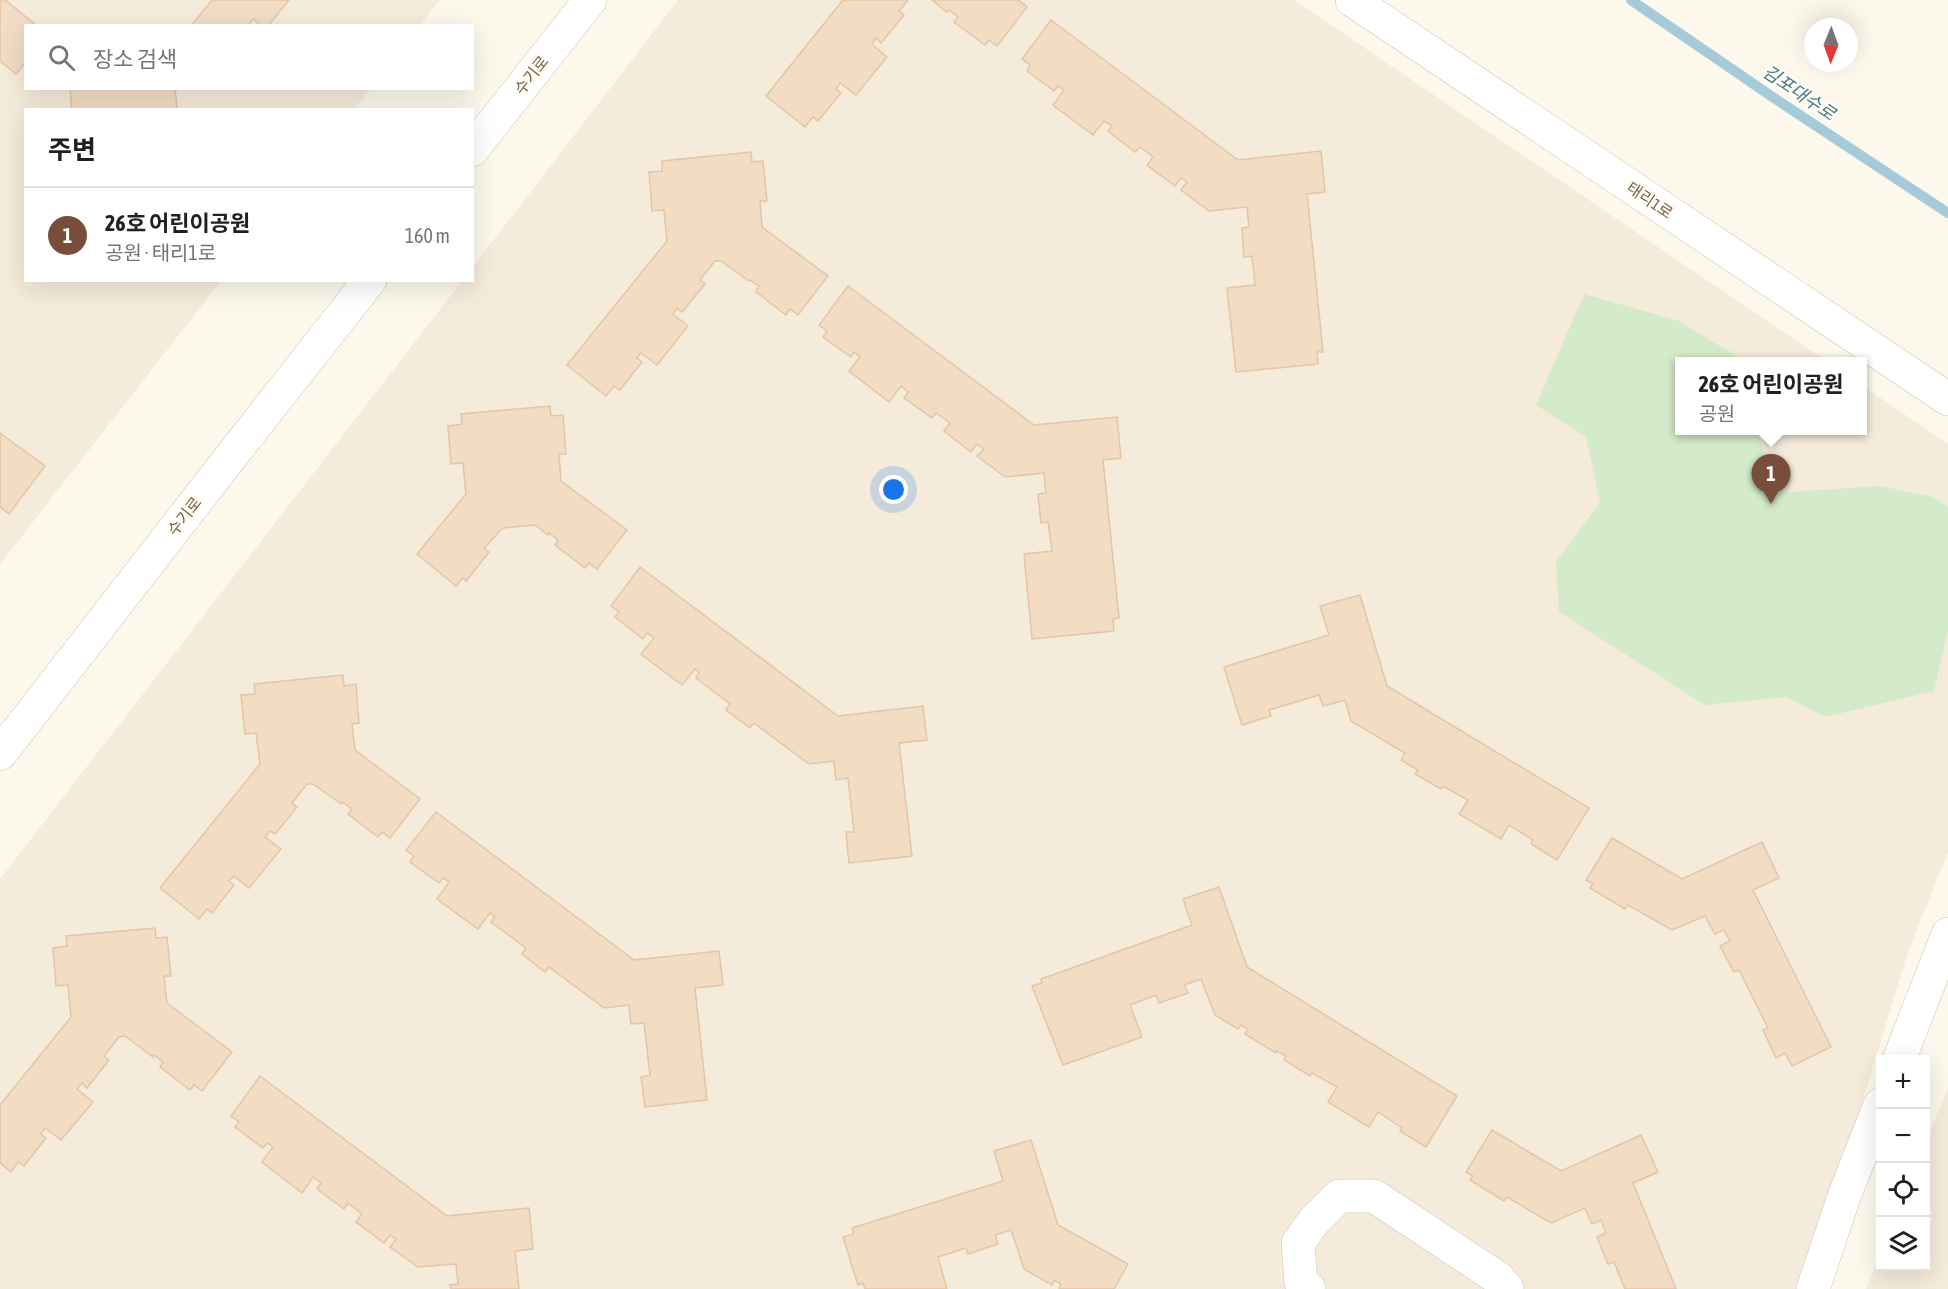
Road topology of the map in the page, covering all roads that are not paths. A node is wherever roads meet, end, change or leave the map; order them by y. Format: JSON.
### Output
{"nodes":[{"id":1,"x":590,"y":0,"type":"edge"},
{"id":2,"x":1352,"y":0,"type":"edge"},
{"id":3,"x":474,"y":147,"type":"edge"},
{"id":4,"x":368,"y":282,"type":"edge"},
{"id":5,"x":1948,"y":399,"type":"edge"},
{"id":6,"x":0,"y":754,"type":"edge"},
{"id":7,"x":1948,"y":934,"type":"edge"},
{"id":8,"x":1901,"y":1055,"type":"edge"},
{"id":9,"x":1879,"y":1109,"type":"edge"},
{"id":10,"x":1309,"y":1289,"type":"edge"},
{"id":11,"x":1507,"y":1289,"type":"edge"},
{"id":12,"x":1813,"y":1289,"type":"edge"}],
"edges":[{"from":1,"to":3,"type":"street","name":"수기로"},
{"from":2,"to":5,"type":"street","name":"태리1로"},
{"from":4,"to":6,"type":"street","name":"수기로"},
{"from":7,"to":8,"type":"street"},
{"from":9,"to":12,"type":"street"},
{"from":10,"to":11,"type":"street"}]}
